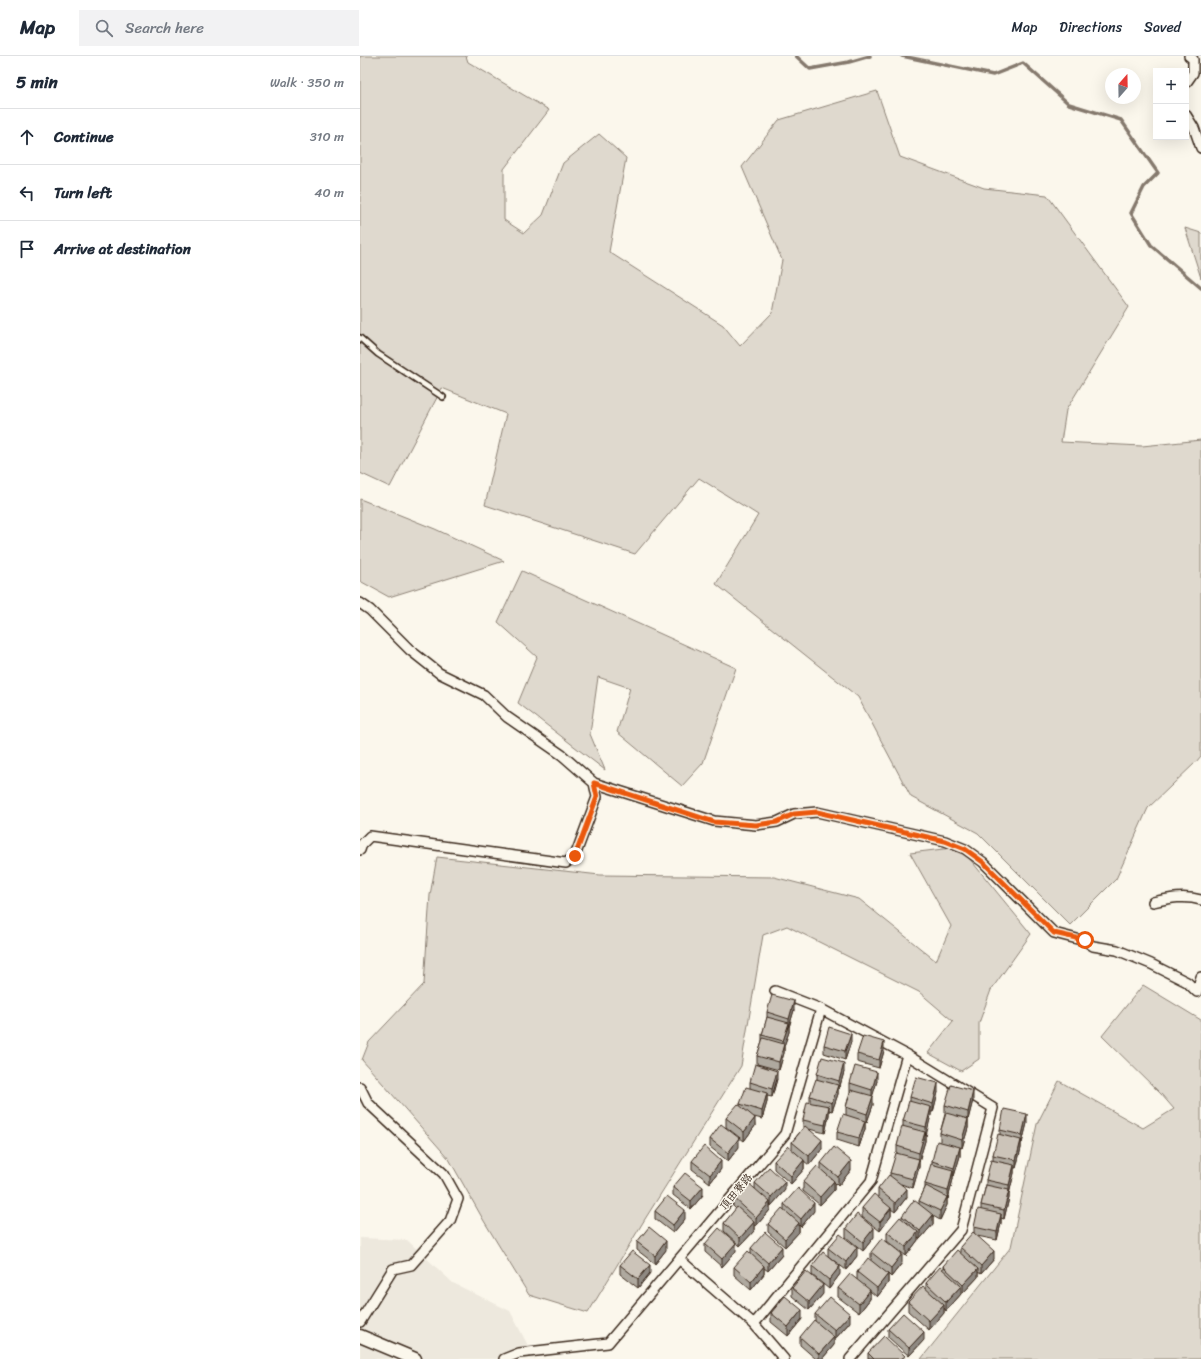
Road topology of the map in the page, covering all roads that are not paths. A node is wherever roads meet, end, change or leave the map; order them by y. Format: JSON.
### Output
{"nodes":[{"id":1,"x":1189,"y":56,"type":"edge"},
{"id":2,"x":1189,"y":79,"type":"edge"},
{"id":3,"x":1189,"y":120,"type":"edge"},
{"id":4,"x":1201,"y":148,"type":"edge"},
{"id":5,"x":360,"y":338,"type":"edge"},
{"id":6,"x":443,"y":397,"type":"dead end"},
{"id":7,"x":360,"y":603,"type":"edge"},
{"id":8,"x":594,"y":783,"type":"junction"},
{"id":9,"x":360,"y":850,"type":"edge"},
{"id":10,"x":1201,"y":900,"type":"edge"},
{"id":11,"x":1154,"y":902,"type":"dead end"},
{"id":12,"x":1201,"y":976,"type":"edge"},
{"id":13,"x":775,"y":991,"type":"dead end"},
{"id":14,"x":1199,"y":993,"type":"edge"},
{"id":15,"x":821,"y":1009,"type":"junction"},
{"id":16,"x":907,"y":1055,"type":"junction"},
{"id":17,"x":360,"y":1087,"type":"edge"},
{"id":18,"x":679,"y":1259,"type":"junction"},
{"id":19,"x":360,"y":1322,"type":"edge"},
{"id":20,"x":754,"y":1324,"type":"junction"},
{"id":21,"x":360,"y":1336,"type":"edge"},
{"id":22,"x":415,"y":1359,"type":"edge"},
{"id":23,"x":504,"y":1359,"type":"edge"},
{"id":24,"x":784,"y":1359,"type":"edge"},
{"id":25,"x":850,"y":1359,"type":"edge"}],
"edges":[{"from":1,"to":2,"type":"street"},
{"from":3,"to":4,"type":"street"},
{"from":5,"to":6,"type":"lane"},
{"from":7,"to":8,"type":"street"},
{"from":8,"to":9,"type":"street"},
{"from":8,"to":14,"type":"street"},
{"from":10,"to":11,"type":"street"},
{"from":12,"to":14,"type":"street"},
{"from":13,"to":15,"type":"street"},
{"from":15,"to":16,"type":"street"},
{"from":15,"to":18,"type":"street","name":"頂田寮路"},
{"from":16,"to":20,"type":"street"},
{"from":16,"to":25,"type":"street"},
{"from":17,"to":19,"type":"street"},
{"from":18,"to":20,"type":"street"},
{"from":18,"to":23,"type":"street","name":"頂田寮路"},
{"from":20,"to":24,"type":"street"},
{"from":21,"to":22,"type":"street"}]}
